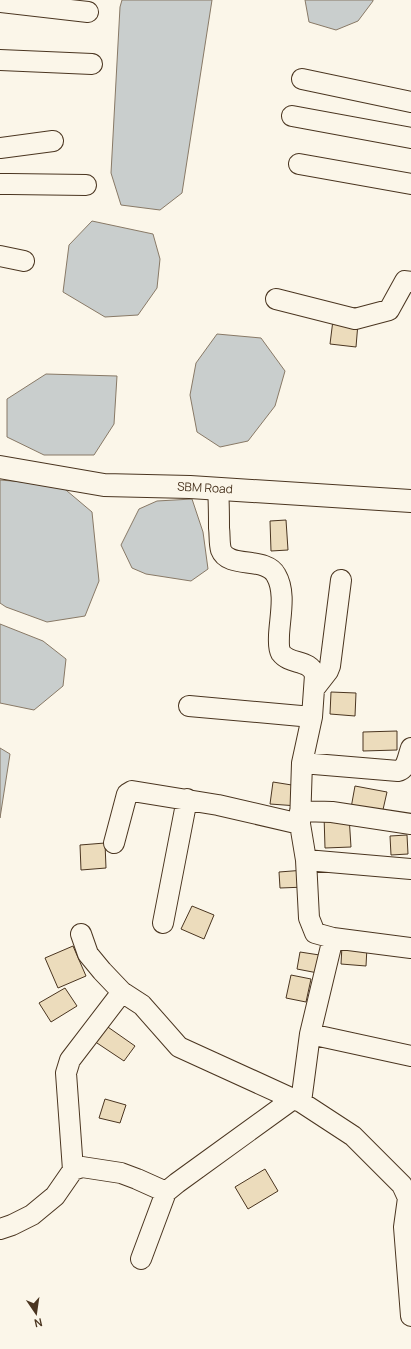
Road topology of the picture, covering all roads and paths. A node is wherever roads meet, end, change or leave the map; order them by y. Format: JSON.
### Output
{"nodes":[{"id":1,"x":0,"y":2,"type":"edge"},
{"id":2,"x":52,"y":4,"type":"edge"},
{"id":3,"x":88,"y":12,"type":"dead end"},
{"id":4,"x":0,"y":60,"type":"edge"},
{"id":5,"x":92,"y":64,"type":"dead end"},
{"id":6,"x":302,"y":79,"type":"dead end"},
{"id":7,"x":411,"y":102,"type":"edge"},
{"id":8,"x":292,"y":116,"type":"dead end"},
{"id":9,"x":411,"y":138,"type":"edge"},
{"id":10,"x":53,"y":141,"type":"dead end"},
{"id":11,"x":0,"y":148,"type":"edge"},
{"id":12,"x":298,"y":164,"type":"dead end"},
{"id":13,"x":0,"y":184,"type":"edge"},
{"id":14,"x":411,"y":184,"type":"edge"},
{"id":15,"x":86,"y":185,"type":"dead end"},
{"id":16,"x":0,"y":256,"type":"edge"},
{"id":17,"x":24,"y":261,"type":"dead end"},
{"id":18,"x":411,"y":282,"type":"edge"},
{"id":19,"x":276,"y":299,"type":"dead end"},
{"id":20,"x":9,"y":469,"type":"edge"},
{"id":21,"x":218,"y":489,"type":"junction"},
{"id":22,"x":411,"y":501,"type":"edge"},
{"id":23,"x":341,"y":580,"type":"dead end"},
{"id":24,"x":314,"y":689,"type":"junction"},
{"id":25,"x":189,"y":706,"type":"dead end"},
{"id":26,"x":312,"y":717,"type":"junction"},
{"id":27,"x":411,"y":748,"type":"edge"},
{"id":28,"x":302,"y":764,"type":"junction"},
{"id":29,"x":187,"y":800,"type":"junction"},
{"id":30,"x":300,"y":817,"type":"junction"},
{"id":31,"x":411,"y":824,"type":"edge"},
{"id":32,"x":114,"y":843,"type":"dead end"},
{"id":33,"x":306,"y":860,"type":"junction"},
{"id":34,"x":411,"y":869,"type":"edge"},
{"id":35,"x":163,"y":923,"type":"dead end"},
{"id":36,"x":81,"y":934,"type":"dead end"},
{"id":37,"x":333,"y":938,"type":"junction"},
{"id":38,"x":411,"y":948,"type":"edge"},
{"id":39,"x":122,"y":992,"type":"junction"},
{"id":40,"x":310,"y":1034,"type":"junction"},
{"id":41,"x":411,"y":1056,"type":"edge"},
{"id":42,"x":297,"y":1100,"type":"junction"},
{"id":43,"x":73,"y":1170,"type":"junction"},
{"id":44,"x":166,"y":1192,"type":"junction"},
{"id":45,"x":0,"y":1229,"type":"edge"},
{"id":46,"x":142,"y":1259,"type":"dead end"},
{"id":47,"x":411,"y":1316,"type":"edge"}],
"edges":[{"from":1,"to":2,"type":"street"},
{"from":2,"to":3,"type":"street"},
{"from":4,"to":5,"type":"street"},
{"from":6,"to":7,"type":"street"},
{"from":8,"to":9,"type":"street"},
{"from":10,"to":11,"type":"street"},
{"from":12,"to":14,"type":"street"},
{"from":13,"to":15,"type":"street"},
{"from":16,"to":17,"type":"street"},
{"from":18,"to":19,"type":"street"},
{"from":20,"to":21,"type":"street","name":"SBM Road"},
{"from":21,"to":22,"type":"street","name":"SBM Road"},
{"from":21,"to":24,"type":"street"},
{"from":23,"to":24,"type":"street"},
{"from":24,"to":26,"type":"street"},
{"from":25,"to":26,"type":"street"},
{"from":26,"to":28,"type":"street"},
{"from":27,"to":28,"type":"street"},
{"from":28,"to":30,"type":"street"},
{"from":29,"to":30,"type":"street"},
{"from":29,"to":32,"type":"street"},
{"from":29,"to":35,"type":"street"},
{"from":30,"to":31,"type":"street"},
{"from":30,"to":33,"type":"street"},
{"from":33,"to":34,"type":"street"},
{"from":33,"to":37,"type":"street"},
{"from":36,"to":39,"type":"street"},
{"from":37,"to":38,"type":"street"},
{"from":37,"to":40,"type":"street"},
{"from":39,"to":42,"type":"street"},
{"from":39,"to":43,"type":"street"},
{"from":40,"to":41,"type":"street"},
{"from":40,"to":42,"type":"street"},
{"from":42,"to":44,"type":"street"},
{"from":42,"to":47,"type":"street"},
{"from":43,"to":44,"type":"street"},
{"from":43,"to":45,"type":"street"},
{"from":44,"to":46,"type":"street"}]}
